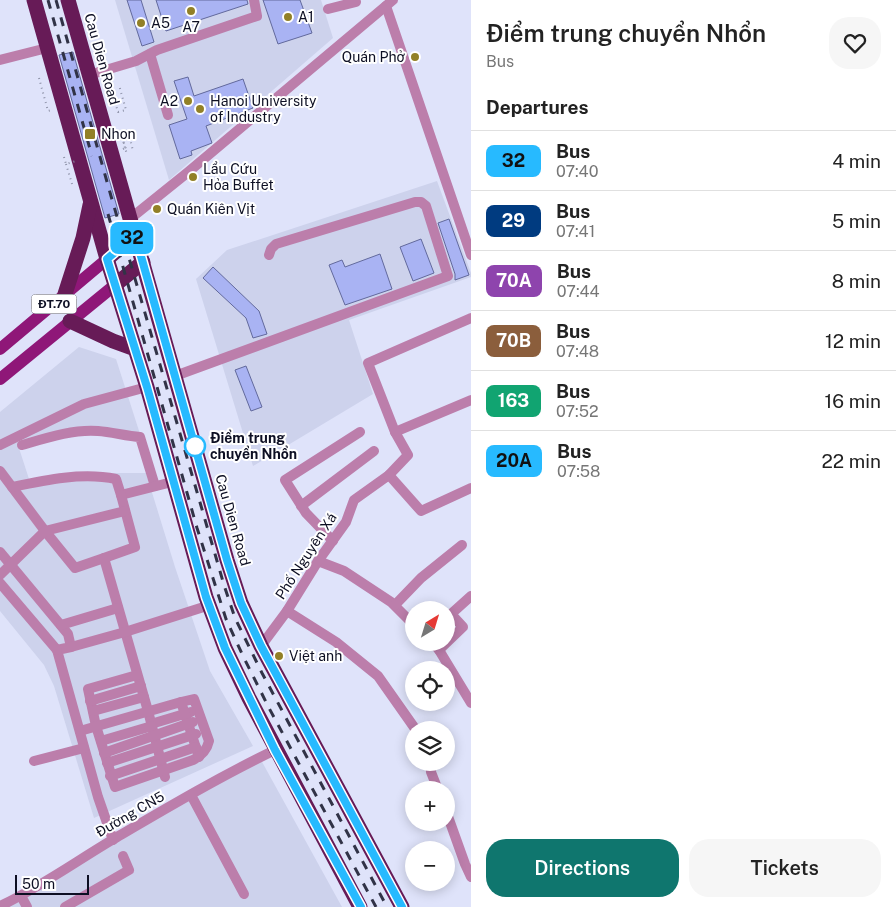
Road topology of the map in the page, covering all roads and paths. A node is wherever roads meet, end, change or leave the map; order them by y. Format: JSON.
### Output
{"nodes":[{"id":1,"x":34,"y":0,"type":"edge"},
{"id":2,"x":68,"y":0,"type":"edge"},
{"id":3,"x":254,"y":0,"type":"edge"},
{"id":4,"x":355,"y":0,"type":"edge"},
{"id":5,"x":390,"y":3,"type":"edge"},
{"id":6,"x":328,"y":9,"type":"dead end"},
{"id":7,"x":47,"y":48,"type":"junction"},
{"id":8,"x":150,"y":54,"type":"junction"},
{"id":9,"x":0,"y":60,"type":"edge"},
{"id":10,"x":89,"y":75,"type":"junction"},
{"id":11,"x":39,"y":78,"type":"dead end"},
{"id":12,"x":119,"y":85,"type":"dead end"},
{"id":13,"x":112,"y":92,"type":"dead end"},
{"id":14,"x":48,"y":111,"type":"dead end"},
{"id":15,"x":168,"y":115,"type":"dead end"},
{"id":16,"x":122,"y":138,"type":"dead end"},
{"id":17,"x":133,"y":151,"type":"dead end"},
{"id":18,"x":64,"y":157,"type":"dead end"},
{"id":19,"x":76,"y":160,"type":"dead end"},
{"id":20,"x":66,"y":164,"type":"junction"},
{"id":21,"x":73,"y":186,"type":"dead end"},
{"id":22,"x":91,"y":202,"type":"junction"},
{"id":23,"x":131,"y":218,"type":"junction"},
{"id":24,"x":467,"y":232,"type":"edge"},
{"id":25,"x":135,"y":235,"type":"junction"},
{"id":26,"x":269,"y":255,"type":"dead end"},
{"id":27,"x":471,"y":255,"type":"edge"},
{"id":28,"x":107,"y":259,"type":"junction"},
{"id":29,"x":143,"y":262,"type":"junction"},
{"id":30,"x":115,"y":285,"type":"junction"},
{"id":31,"x":65,"y":294,"type":"junction"},
{"id":32,"x":471,"y":318,"type":"edge"},
{"id":33,"x":70,"y":321,"type":"junction"},
{"id":34,"x":0,"y":349,"type":"edge"},
{"id":35,"x":135,"y":349,"type":"junction"},
{"id":36,"x":175,"y":376,"type":"junction"},
{"id":37,"x":0,"y":379,"type":"edge"},
{"id":38,"x":147,"y":387,"type":"junction"},
{"id":39,"x":471,"y":400,"type":"edge"},
{"id":40,"x":360,"y":432,"type":"dead end"},
{"id":41,"x":395,"y":432,"type":"junction"},
{"id":42,"x":0,"y":445,"type":"edge"},
{"id":43,"x":22,"y":445,"type":"dead end"},
{"id":44,"x":374,"y":451,"type":"dead end"},
{"id":45,"x":0,"y":471,"type":"edge"},
{"id":46,"x":389,"y":475,"type":"junction"},
{"id":47,"x":172,"y":482,"type":"junction"},
{"id":48,"x":156,"y":486,"type":"junction"},
{"id":49,"x":12,"y":487,"type":"junction"},
{"id":50,"x":471,"y":488,"type":"edge"},
{"id":51,"x":121,"y":495,"type":"junction"},
{"id":52,"x":301,"y":506,"type":"junction"},
{"id":53,"x":125,"y":511,"type":"junction"},
{"id":54,"x":45,"y":531,"type":"junction"},
{"id":55,"x":333,"y":541,"type":"junction"},
{"id":56,"x":462,"y":545,"type":"dead end"},
{"id":57,"x":0,"y":552,"type":"edge"},
{"id":58,"x":104,"y":558,"type":"junction"},
{"id":59,"x":318,"y":561,"type":"junction"},
{"id":60,"x":10,"y":564,"type":"junction"},
{"id":61,"x":0,"y":575,"type":"edge"},
{"id":62,"x":0,"y":583,"type":"edge"},
{"id":63,"x":471,"y":596,"type":"edge"},
{"id":64,"x":210,"y":605,"type":"junction"},
{"id":65,"x":394,"y":605,"type":"junction"},
{"id":66,"x":118,"y":608,"type":"junction"},
{"id":67,"x":455,"y":610,"type":"edge"},
{"id":68,"x":287,"y":611,"type":"junction"},
{"id":69,"x":405,"y":616,"type":"edge"},
{"id":70,"x":455,"y":618,"type":"edge"},
{"id":71,"x":61,"y":625,"type":"junction"},
{"id":72,"x":125,"y":632,"type":"junction"},
{"id":73,"x":455,"y":632,"type":"edge"},
{"id":74,"x":261,"y":646,"type":"junction"},
{"id":75,"x":71,"y":647,"type":"junction"},
{"id":76,"x":57,"y":650,"type":"junction"},
{"id":77,"x":438,"y":651,"type":"edge"},
{"id":78,"x":137,"y":674,"type":"junction"},
{"id":79,"x":140,"y":686,"type":"junction"},
{"id":80,"x":144,"y":697,"type":"junction"},
{"id":81,"x":181,"y":702,"type":"junction"},
{"id":82,"x":471,"y":703,"type":"edge"},
{"id":83,"x":92,"y":706,"type":"junction"},
{"id":84,"x":148,"y":711,"type":"junction"},
{"id":85,"x":200,"y":714,"type":"junction"},
{"id":86,"x":186,"y":719,"type":"junction"},
{"id":87,"x":410,"y":721,"type":"edge"},
{"id":88,"x":96,"y":726,"type":"junction"},
{"id":89,"x":152,"y":728,"type":"junction"},
{"id":90,"x":205,"y":730,"type":"junction"},
{"id":91,"x":80,"y":731,"type":"junction"},
{"id":92,"x":191,"y":736,"type":"junction"},
{"id":93,"x":100,"y":741,"type":"junction"},
{"id":94,"x":157,"y":747,"type":"junction"},
{"id":95,"x":84,"y":748,"type":"junction"},
{"id":96,"x":275,"y":750,"type":"junction"},
{"id":97,"x":198,"y":752,"type":"junction"},
{"id":98,"x":105,"y":758,"type":"junction"},
{"id":99,"x":160,"y":758,"type":"junction"},
{"id":100,"x":34,"y":761,"type":"dead end"},
{"id":101,"x":164,"y":774,"type":"junction"},
{"id":102,"x":110,"y":776,"type":"junction"},
{"id":103,"x":191,"y":795,"type":"junction"},
{"id":104,"x":453,"y":831,"type":"edge"},
{"id":105,"x":113,"y":840,"type":"junction"},
{"id":106,"x":122,"y":856,"type":"dead end"},
{"id":107,"x":471,"y":877,"type":"edge"},
{"id":108,"x":244,"y":894,"type":"dead end"},
{"id":109,"x":21,"y":896,"type":"junction"},
{"id":110,"x":0,"y":906,"type":"edge"},
{"id":111,"x":27,"y":907,"type":"edge"},
{"id":112,"x":65,"y":907,"type":"edge"},
{"id":113,"x":360,"y":907,"type":"edge"},
{"id":114,"x":402,"y":907,"type":"edge"}],
"edges":[{"from":1,"to":7,"type":"highway"},
{"from":2,"to":10,"type":"highway","name":"Cau Dien Road"},
{"from":3,"to":8,"type":"street"},
{"from":4,"to":6,"type":"street"},
{"from":5,"to":23,"type":"street"},
{"from":5,"to":24,"type":"street"},
{"from":7,"to":9,"type":"street"},
{"from":7,"to":22,"type":"highway"},
{"from":8,"to":10,"type":"street"},
{"from":8,"to":15,"type":"street"},
{"from":10,"to":23,"type":"highway","name":"Cau Dien Road"},
{"from":11,"to":14,"type":"path"},
{"from":12,"to":13,"type":"path"},
{"from":16,"to":17,"type":"path","bridge":true},
{"from":18,"to":20,"type":"path","bridge":true},
{"from":19,"to":20,"type":"path","bridge":true},
{"from":20,"to":21,"type":"path"},
{"from":22,"to":28,"type":"highway"},
{"from":22,"to":31,"type":"highway"},
{"from":23,"to":25,"type":"highway","name":"Cau Dien Road"},
{"from":24,"to":27,"type":"street"},
{"from":25,"to":28,"type":"highway","number":"ĐT.70"},
{"from":25,"to":29,"type":"highway","name":"Cau Dien Road"},
{"from":26,"to":36,"type":"street"},
{"from":28,"to":30,"type":"highway"},
{"from":28,"to":31,"type":"main road","number":"ĐT.70"},
{"from":29,"to":30,"type":"highway","number":"ĐT.70"},
{"from":29,"to":36,"type":"highway","name":"Cau Dien Road"},
{"from":30,"to":33,"type":"main road","number":"ĐT.70"},
{"from":30,"to":35,"type":"highway"},
{"from":31,"to":34,"type":"main road","number":"ĐT.70"},
{"from":32,"to":41,"type":"street"},
{"from":33,"to":35,"type":"highway"},
{"from":33,"to":37,"type":"main road","number":"ĐT.70"},
{"from":35,"to":38,"type":"highway"},
{"from":36,"to":74,"type":"highway","name":"Cau Dien Road"},
{"from":38,"to":42,"type":"street"},
{"from":38,"to":47,"type":"highway"},
{"from":39,"to":41,"type":"street"},
{"from":40,"to":52,"type":"street"},
{"from":41,"to":46,"type":"street","name":"Phố Nguyên Xá"},
{"from":43,"to":48,"type":"street"},
{"from":44,"to":52,"type":"street"},
{"from":45,"to":49,"type":"street"},
{"from":46,"to":50,"type":"street"},
{"from":46,"to":55,"type":"street","name":"Phố Nguyên Xá"},
{"from":47,"to":48,"type":"street"},
{"from":47,"to":64,"type":"highway"},
{"from":48,"to":51,"type":"street"},
{"from":49,"to":51,"type":"street"},
{"from":49,"to":54,"type":"street"},
{"from":51,"to":53,"type":"street"},
{"from":52,"to":55,"type":"street"},
{"from":53,"to":54,"type":"street"},
{"from":53,"to":58,"type":"street"},
{"from":54,"to":58,"type":"street"},
{"from":54,"to":60,"type":"street"},
{"from":55,"to":59,"type":"street","name":"Phố Nguyên Xá"},
{"from":56,"to":65,"type":"street"},
{"from":57,"to":60,"type":"street"},
{"from":58,"to":66,"type":"street"},
{"from":59,"to":65,"type":"street"},
{"from":59,"to":68,"type":"street","name":"Phố Nguyên Xá"},
{"from":60,"to":61,"type":"street"},
{"from":60,"to":71,"type":"street"},
{"from":62,"to":76,"type":"street"},
{"from":63,"to":67,"type":"street"},
{"from":64,"to":72,"type":"street"},
{"from":64,"to":96,"type":"highway"},
{"from":65,"to":69,"type":"street"},
{"from":66,"to":71,"type":"street"},
{"from":66,"to":72,"type":"street"},
{"from":68,"to":74,"type":"street","name":"Phố Nguyên Xá"},
{"from":68,"to":87,"type":"street"},
{"from":70,"to":73,"type":"street"},
{"from":71,"to":75,"type":"street"},
{"from":72,"to":75,"type":"street"},
{"from":72,"to":78,"type":"street"},
{"from":74,"to":114,"type":"highway","name":"Cau Dien Road"},
{"from":75,"to":76,"type":"street"},
{"from":76,"to":91,"type":"street"},
{"from":77,"to":82,"type":"street"},
{"from":78,"to":79,"type":"street"},
{"from":78,"to":83,"type":"street"},
{"from":79,"to":80,"type":"street"},
{"from":79,"to":83,"type":"street"},
{"from":80,"to":83,"type":"street"},
{"from":80,"to":84,"type":"street"},
{"from":81,"to":84,"type":"street"},
{"from":81,"to":85,"type":"street"},
{"from":81,"to":86,"type":"street"},
{"from":83,"to":88,"type":"street"},
{"from":84,"to":88,"type":"street"},
{"from":84,"to":89,"type":"street"},
{"from":85,"to":86,"type":"street"},
{"from":85,"to":90,"type":"street"},
{"from":86,"to":89,"type":"street"},
{"from":86,"to":92,"type":"street"},
{"from":88,"to":91,"type":"street"},
{"from":88,"to":93,"type":"street"},
{"from":89,"to":93,"type":"street"},
{"from":89,"to":94,"type":"street"},
{"from":89,"to":98,"type":"street"},
{"from":90,"to":92,"type":"street"},
{"from":90,"to":97,"type":"street"},
{"from":91,"to":95,"type":"street"},
{"from":92,"to":94,"type":"street"},
{"from":92,"to":97,"type":"street"},
{"from":93,"to":98,"type":"street"},
{"from":94,"to":98,"type":"street"},
{"from":94,"to":99,"type":"street"},
{"from":95,"to":100,"type":"street"},
{"from":95,"to":105,"type":"street"},
{"from":96,"to":103,"type":"street","name":"Đường CN5"},
{"from":96,"to":113,"type":"highway"},
{"from":97,"to":99,"type":"street"},
{"from":97,"to":101,"type":"street"},
{"from":98,"to":102,"type":"street"},
{"from":99,"to":101,"type":"street"},
{"from":99,"to":102,"type":"street"},
{"from":101,"to":102,"type":"street"},
{"from":103,"to":105,"type":"street","name":"Đường CN5"},
{"from":103,"to":108,"type":"street"},
{"from":104,"to":107,"type":"street"},
{"from":105,"to":109,"type":"street","name":"Đường CN5"},
{"from":106,"to":112,"type":"street"},
{"from":109,"to":110,"type":"street","name":"Đường CN5"},
{"from":109,"to":111,"type":"street"}]}
